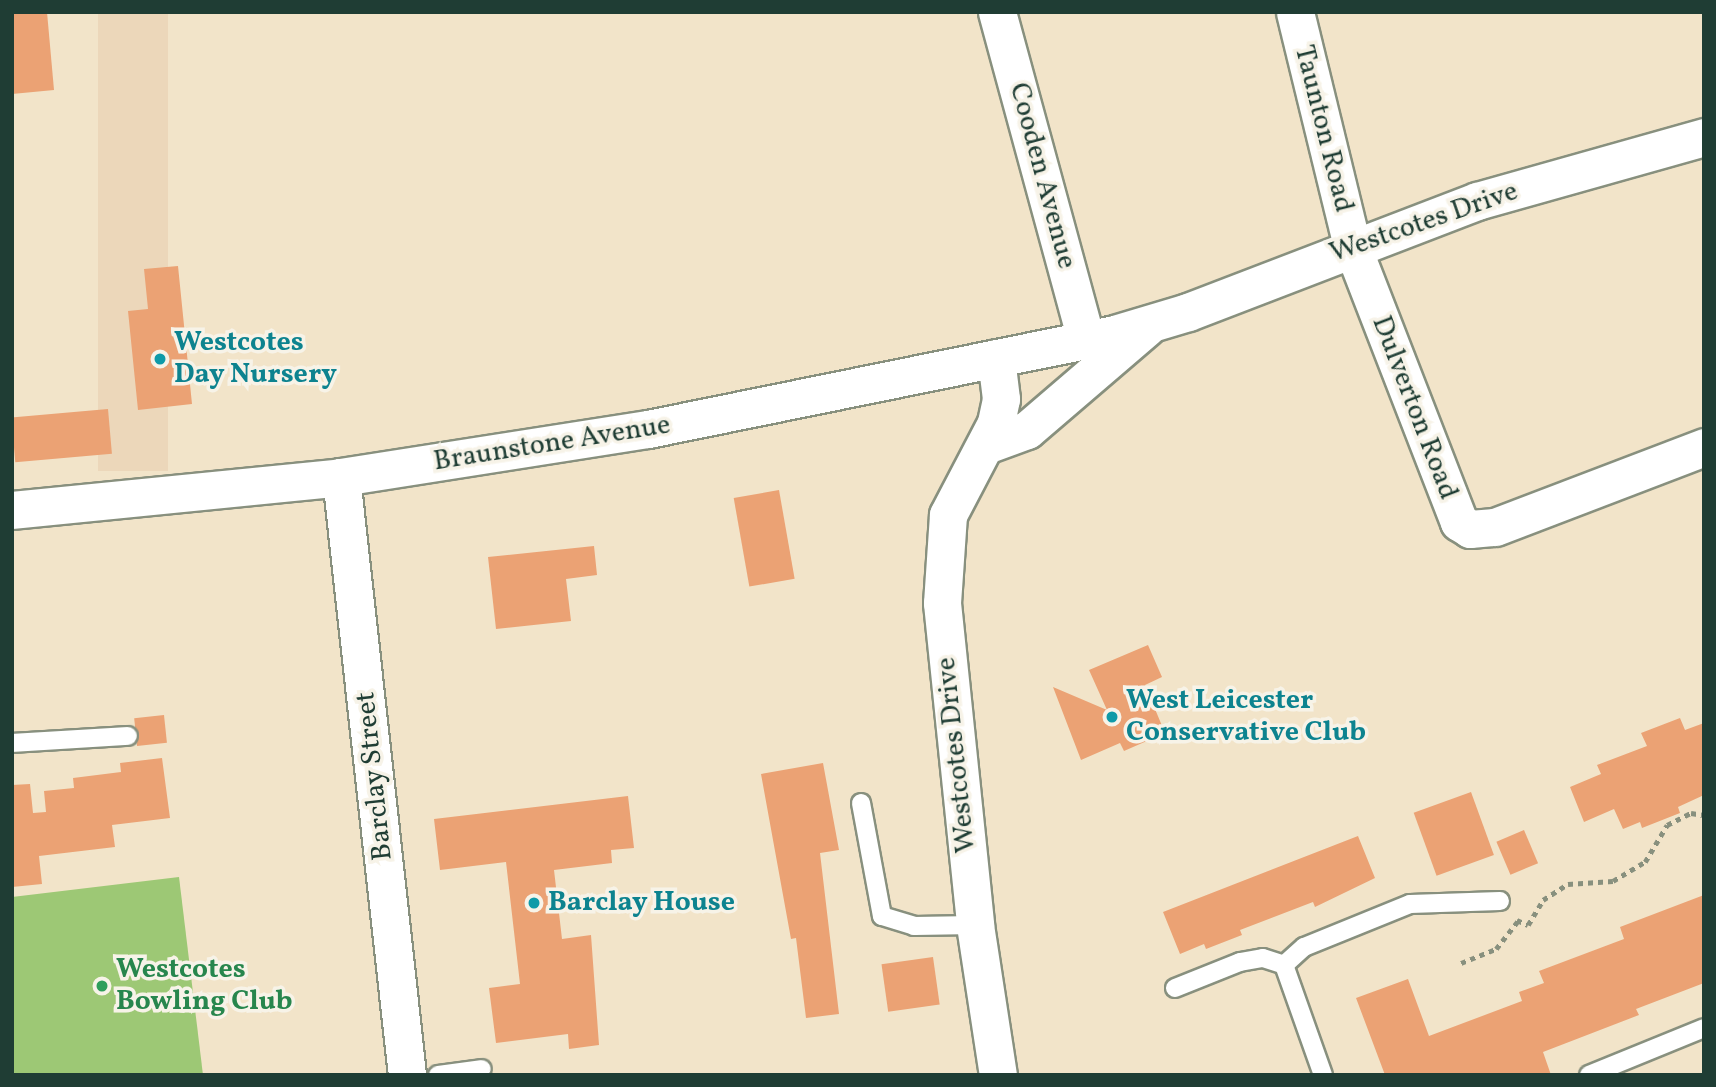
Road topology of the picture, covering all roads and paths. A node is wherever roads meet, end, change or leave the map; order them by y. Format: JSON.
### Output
{"nodes":[{"id":1,"x":997,"y":12,"type":"edge"},
{"id":2,"x":1295,"y":12,"type":"edge"},
{"id":3,"x":1704,"y":136,"type":"edge"},
{"id":4,"x":1352,"y":246,"type":"junction"},
{"id":5,"x":1150,"y":324,"type":"junction"},
{"id":6,"x":1086,"y":340,"type":"junction"},
{"id":7,"x":996,"y":358,"type":"junction"},
{"id":8,"x":989,"y":444,"type":"junction"},
{"id":9,"x":1704,"y":447,"type":"edge"},
{"id":10,"x":341,"y":477,"type":"junction"},
{"id":11,"x":12,"y":510,"type":"edge"},
{"id":12,"x":128,"y":736,"type":"dead end"},
{"id":13,"x":12,"y":743,"type":"edge"},
{"id":14,"x":861,"y":803,"type":"dead end"},
{"id":15,"x":1704,"y":815,"type":"edge"},
{"id":16,"x":1661,"y":821,"type":"dead end"},
{"id":17,"x":1665,"y":829,"type":"junction"},
{"id":18,"x":1500,"y":901,"type":"joint"},
{"id":19,"x":1518,"y":921,"type":"junction"},
{"id":20,"x":975,"y":925,"type":"junction"},
{"id":21,"x":1461,"y":963,"type":"dead end"},
{"id":22,"x":1284,"y":965,"type":"junction"},
{"id":23,"x":1175,"y":988,"type":"dead end"},
{"id":24,"x":1704,"y":1028,"type":"edge"},
{"id":25,"x":482,"y":1069,"type":"dead end"},
{"id":26,"x":407,"y":1075,"type":"edge"},
{"id":27,"x":438,"y":1075,"type":"edge"},
{"id":28,"x":998,"y":1075,"type":"edge"},
{"id":29,"x":1323,"y":1075,"type":"edge"},
{"id":30,"x":1589,"y":1075,"type":"edge"}],
"edges":[{"from":1,"to":6,"type":"street","name":"Cooden Avenue"},
{"from":2,"to":4,"type":"street","name":"Taunton Road"},
{"from":3,"to":4,"type":"street","name":"Westcotes Drive"},
{"from":4,"to":5,"type":"street","name":"Westcotes Drive"},
{"from":4,"to":9,"type":"street","name":"Dulverton Road"},
{"from":5,"to":6,"type":"street","name":"Westcotes Drive"},
{"from":5,"to":8,"type":"street","name":"Westcotes Drive"},
{"from":6,"to":7,"type":"street","name":"Braunstone Avenue"},
{"from":7,"to":8,"type":"street","name":"Westcotes Drive"},
{"from":7,"to":10,"type":"street","name":"Braunstone Avenue"},
{"from":8,"to":20,"type":"street","name":"Westcotes Drive"},
{"from":10,"to":11,"type":"street","name":"Braunstone Avenue"},
{"from":10,"to":26,"type":"street","name":"Barclay Street"},
{"from":12,"to":13,"type":"lane"},
{"from":14,"to":20,"type":"lane"},
{"from":15,"to":17,"type":"path"},
{"from":16,"to":17,"type":"path"},
{"from":17,"to":19,"type":"path"},
{"from":18,"to":19,"type":"path"},
{"from":18,"to":22,"type":"lane"},
{"from":19,"to":21,"type":"path"},
{"from":20,"to":28,"type":"street","name":"Westcotes Drive"},
{"from":22,"to":23,"type":"lane"},
{"from":22,"to":29,"type":"lane"},
{"from":24,"to":30,"type":"lane"},
{"from":25,"to":27,"type":"lane"}]}
